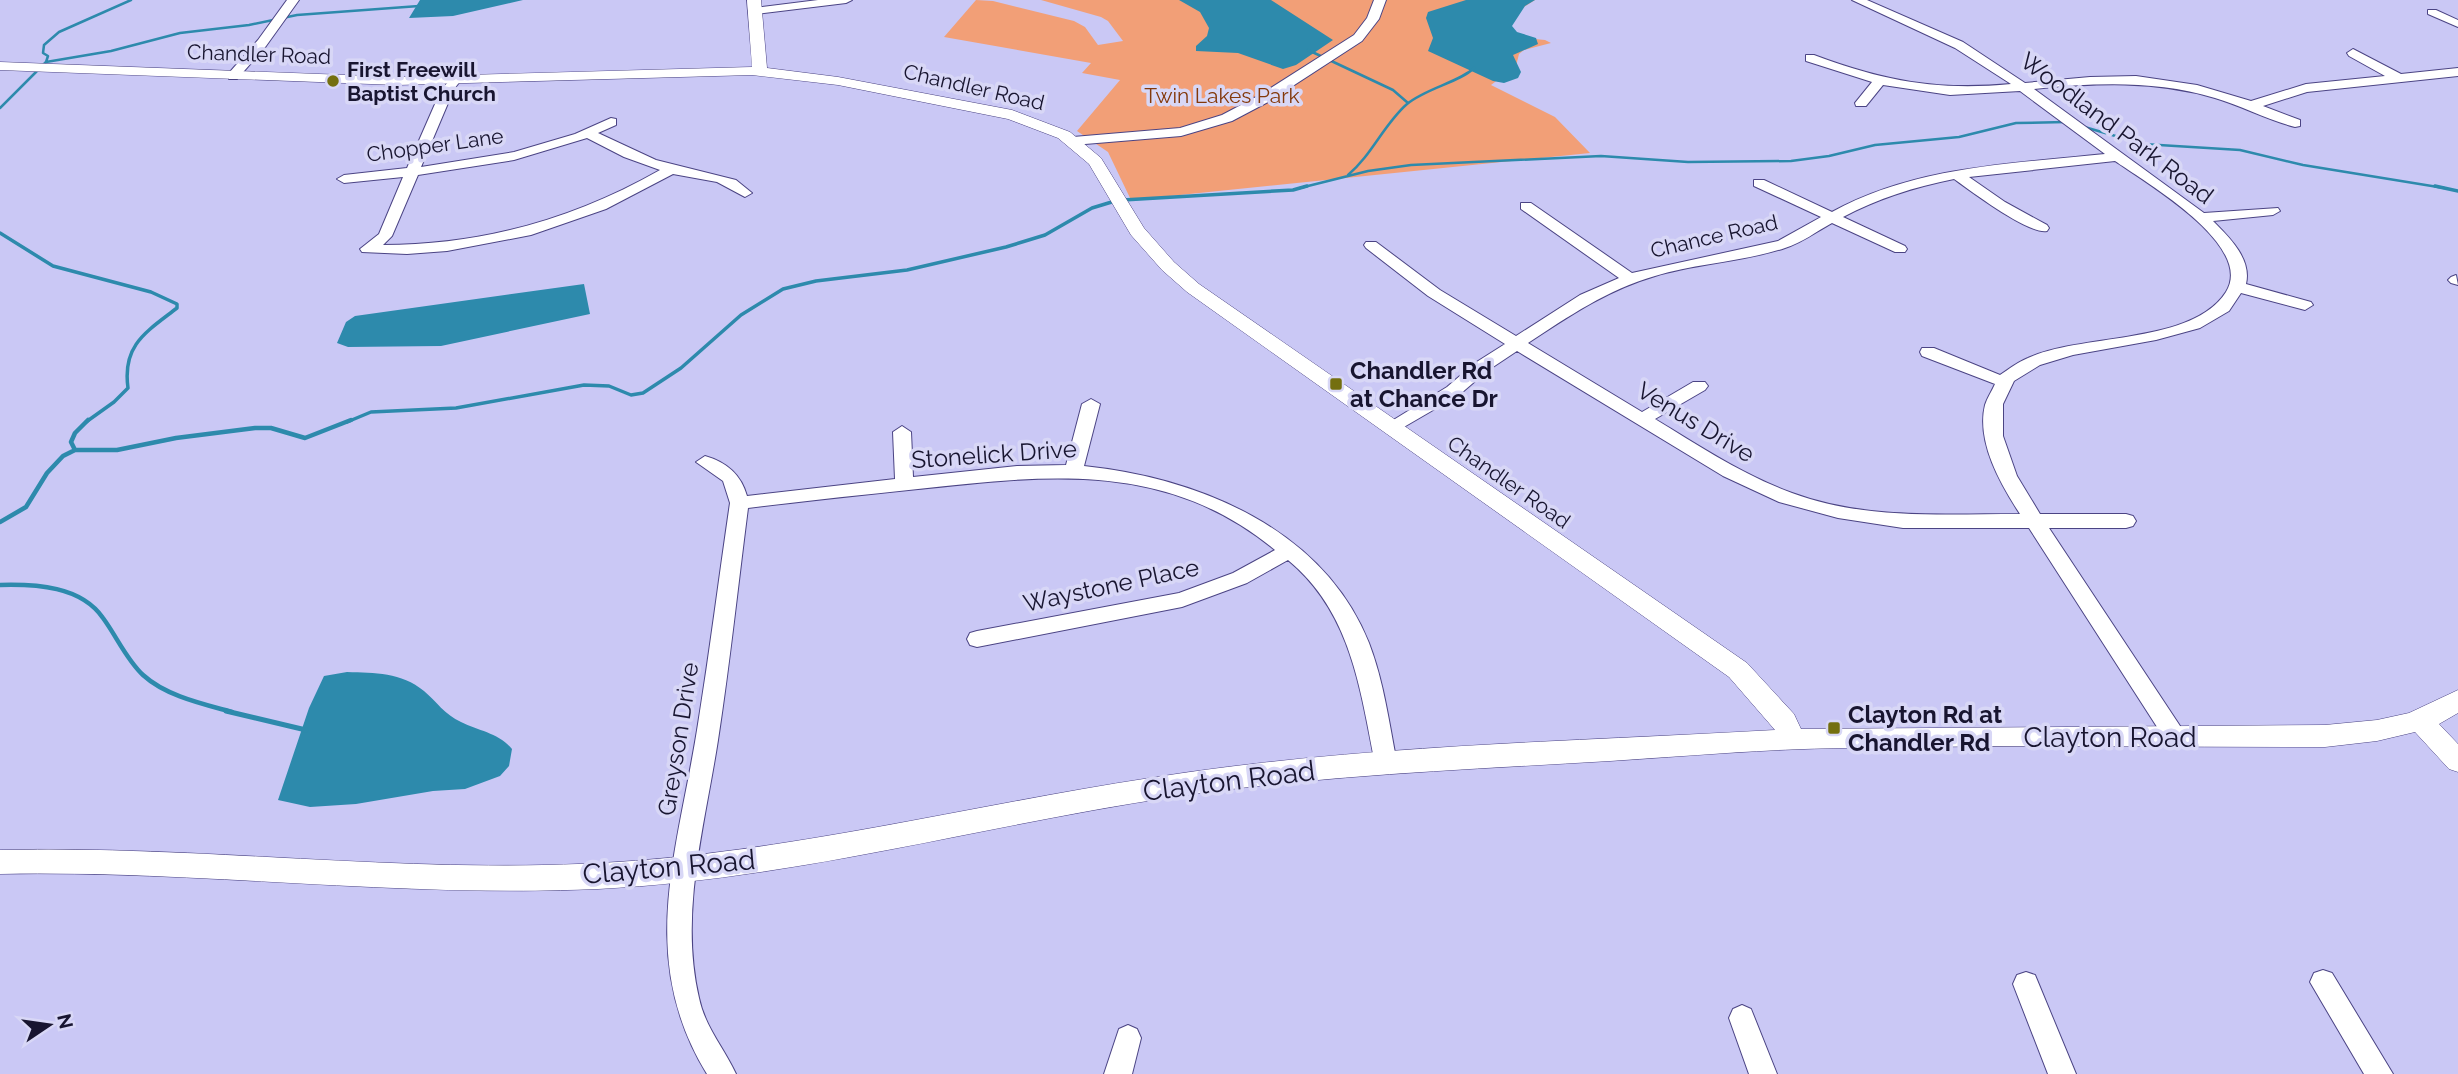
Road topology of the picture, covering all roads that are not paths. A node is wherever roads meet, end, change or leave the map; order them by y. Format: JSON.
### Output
{"nodes":[{"id":1,"x":293,"y":0,"type":"edge"},
{"id":2,"x":846,"y":0,"type":"edge"},
{"id":3,"x":1380,"y":0,"type":"edge"},
{"id":4,"x":1858,"y":0,"type":"edge"},
{"id":5,"x":755,"y":5,"type":"edge"},
{"id":6,"x":2432,"y":12,"type":"dead end"},
{"id":7,"x":2458,"y":24,"type":"edge"},
{"id":8,"x":2353,"y":53,"type":"dead end"},
{"id":9,"x":1810,"y":58,"type":"dead end"},
{"id":10,"x":0,"y":66,"type":"edge"},
{"id":11,"x":760,"y":72,"type":"junction"},
{"id":12,"x":2458,"y":72,"type":"edge"},
{"id":13,"x":233,"y":76,"type":"junction"},
{"id":14,"x":2398,"y":78,"type":"junction"},
{"id":15,"x":455,"y":80,"type":"junction"},
{"id":16,"x":1880,"y":81,"type":"junction"},
{"id":17,"x":2025,"y":88,"type":"junction"},
{"id":18,"x":1861,"y":103,"type":"dead end"},
{"id":19,"x":2252,"y":105,"type":"junction"},
{"id":20,"x":611,"y":122,"type":"dead end"},
{"id":21,"x":2295,"y":123,"type":"dead end"},
{"id":22,"x":588,"y":133,"type":"junction"},
{"id":23,"x":1073,"y":141,"type":"junction"},
{"id":24,"x":2118,"y":157,"type":"junction"},
{"id":25,"x":672,"y":169,"type":"junction"},
{"id":26,"x":412,"y":172,"type":"junction"},
{"id":27,"x":1956,"y":173,"type":"junction"},
{"id":28,"x":344,"y":179,"type":"dead end"},
{"id":29,"x":1759,"y":183,"type":"dead end"},
{"id":30,"x":745,"y":193,"type":"dead end"},
{"id":31,"x":1526,"y":206,"type":"dead end"},
{"id":32,"x":2273,"y":211,"type":"dead end"},
{"id":33,"x":1832,"y":217,"type":"junction"},
{"id":34,"x":2199,"y":218,"type":"junction"},
{"id":35,"x":2042,"y":228,"type":"dead end"},
{"id":36,"x":1371,"y":245,"type":"dead end"},
{"id":37,"x":1900,"y":249,"type":"dead end"},
{"id":38,"x":1630,"y":279,"type":"junction"},
{"id":39,"x":2238,"y":287,"type":"junction"},
{"id":40,"x":2305,"y":305,"type":"dead end"},
{"id":41,"x":1517,"y":343,"type":"junction"},
{"id":42,"x":1928,"y":352,"type":"dead end"},
{"id":43,"x":2004,"y":382,"type":"junction"},
{"id":44,"x":1699,"y":386,"type":"dead end"},
{"id":45,"x":1091,"y":404,"type":"dead end"},
{"id":46,"x":1643,"y":419,"type":"junction"},
{"id":47,"x":1391,"y":427,"type":"junction"},
{"id":48,"x":902,"y":432,"type":"dead end"},
{"id":49,"x":705,"y":463,"type":"dead end"},
{"id":50,"x":1073,"y":471,"type":"junction"},
{"id":51,"x":904,"y":484,"type":"junction"},
{"id":52,"x":739,"y":503,"type":"junction"},
{"id":53,"x":2036,"y":521,"type":"junction"},
{"id":54,"x":2126,"y":521,"type":"dead end"},
{"id":55,"x":1290,"y":550,"type":"junction"},
{"id":56,"x":977,"y":639,"type":"dead end"},
{"id":57,"x":2458,"y":700,"type":"edge"},
{"id":58,"x":2420,"y":721,"type":"junction"},
{"id":59,"x":2176,"y":738,"type":"junction"},
{"id":60,"x":1792,"y":739,"type":"junction"},
{"id":61,"x":2458,"y":761,"type":"edge"},
{"id":62,"x":1386,"y":763,"type":"junction"},
{"id":63,"x":0,"y":862,"type":"edge"},
{"id":64,"x":683,"y":869,"type":"junction"},
{"id":65,"x":2323,"y":982,"type":"dead end"},
{"id":66,"x":2026,"y":984,"type":"dead end"},
{"id":67,"x":1742,"y":1018,"type":"dead end"},
{"id":68,"x":1128,"y":1038,"type":"dead end"},
{"id":69,"x":722,"y":1074,"type":"edge"},
{"id":70,"x":1118,"y":1074,"type":"edge"},
{"id":71,"x":1763,"y":1074,"type":"edge"},
{"id":72,"x":2062,"y":1074,"type":"edge"},
{"id":73,"x":2379,"y":1074,"type":"edge"}],
"edges":[{"from":1,"to":13,"type":"street"},
{"from":2,"to":5,"type":"street"},
{"from":3,"to":23,"type":"street"},
{"from":4,"to":17,"type":"street","name":"Woodland Park Road"},
{"from":5,"to":11,"type":"street"},
{"from":6,"to":7,"type":"street"},
{"from":8,"to":14,"type":"street"},
{"from":9,"to":16,"type":"street"},
{"from":10,"to":13,"type":"street","name":"Chandler Road"},
{"from":11,"to":15,"type":"street","name":"Chandler Road"},
{"from":11,"to":23,"type":"street","name":"Chandler Road"},
{"from":12,"to":14,"type":"street"},
{"from":13,"to":15,"type":"street","name":"Chandler Road"},
{"from":14,"to":19,"type":"street"},
{"from":15,"to":26,"type":"street"},
{"from":16,"to":17,"type":"street"},
{"from":16,"to":18,"type":"street"},
{"from":17,"to":19,"type":"street"},
{"from":17,"to":24,"type":"street","name":"Woodland Park Road"},
{"from":19,"to":21,"type":"street"},
{"from":20,"to":22,"type":"street","name":"Chopper Lane"},
{"from":22,"to":25,"type":"street"},
{"from":22,"to":26,"type":"street","name":"Chopper Lane"},
{"from":23,"to":47,"type":"street","name":"Chandler Road"},
{"from":24,"to":27,"type":"street","name":"Chance Road"},
{"from":24,"to":34,"type":"street","name":"Woodland Park Road"},
{"from":25,"to":26,"type":"street"},
{"from":25,"to":30,"type":"street"},
{"from":26,"to":28,"type":"street","name":"Chopper Lane"},
{"from":27,"to":33,"type":"street","name":"Chance Road"},
{"from":27,"to":35,"type":"street"},
{"from":29,"to":33,"type":"street"},
{"from":31,"to":38,"type":"street"},
{"from":32,"to":34,"type":"street"},
{"from":33,"to":37,"type":"street"},
{"from":33,"to":38,"type":"street","name":"Chance Road"},
{"from":34,"to":39,"type":"street","name":"Woodland Park Road"},
{"from":36,"to":41,"type":"street","name":"Venus Drive"},
{"from":38,"to":41,"type":"street","name":"Chance Road"},
{"from":39,"to":40,"type":"street"},
{"from":39,"to":43,"type":"street"},
{"from":41,"to":46,"type":"street","name":"Venus Drive"},
{"from":41,"to":47,"type":"street","name":"Chance Road"},
{"from":42,"to":43,"type":"street"},
{"from":43,"to":53,"type":"street"},
{"from":44,"to":46,"type":"street"},
{"from":45,"to":50,"type":"street"},
{"from":46,"to":53,"type":"street","name":"Venus Drive"},
{"from":47,"to":60,"type":"street","name":"Chandler Road"},
{"from":48,"to":51,"type":"street"},
{"from":49,"to":52,"type":"street"},
{"from":50,"to":51,"type":"street","name":"Stonelick Drive"},
{"from":50,"to":55,"type":"street","name":"Stonelick Drive"},
{"from":51,"to":52,"type":"street","name":"Stonelick Drive"},
{"from":52,"to":64,"type":"street","name":"Greyson Drive"},
{"from":53,"to":54,"type":"street","name":"Venus Drive"},
{"from":53,"to":59,"type":"street"},
{"from":55,"to":56,"type":"street","name":"Waystone Place"},
{"from":55,"to":62,"type":"street","name":"Stonelick Drive"},
{"from":57,"to":58,"type":"street","name":"Clayton Road"},
{"from":58,"to":59,"type":"street","name":"Clayton Road"},
{"from":58,"to":61,"type":"street"},
{"from":59,"to":60,"type":"street","name":"Clayton Road"},
{"from":60,"to":62,"type":"street","name":"Clayton Road"},
{"from":62,"to":64,"type":"street","name":"Clayton Road"},
{"from":63,"to":64,"type":"street","name":"Clayton Road"},
{"from":64,"to":69,"type":"street","name":"Greyson Drive"},
{"from":65,"to":73,"type":"street"},
{"from":66,"to":72,"type":"street"},
{"from":67,"to":71,"type":"street"},
{"from":68,"to":70,"type":"street"}]}
